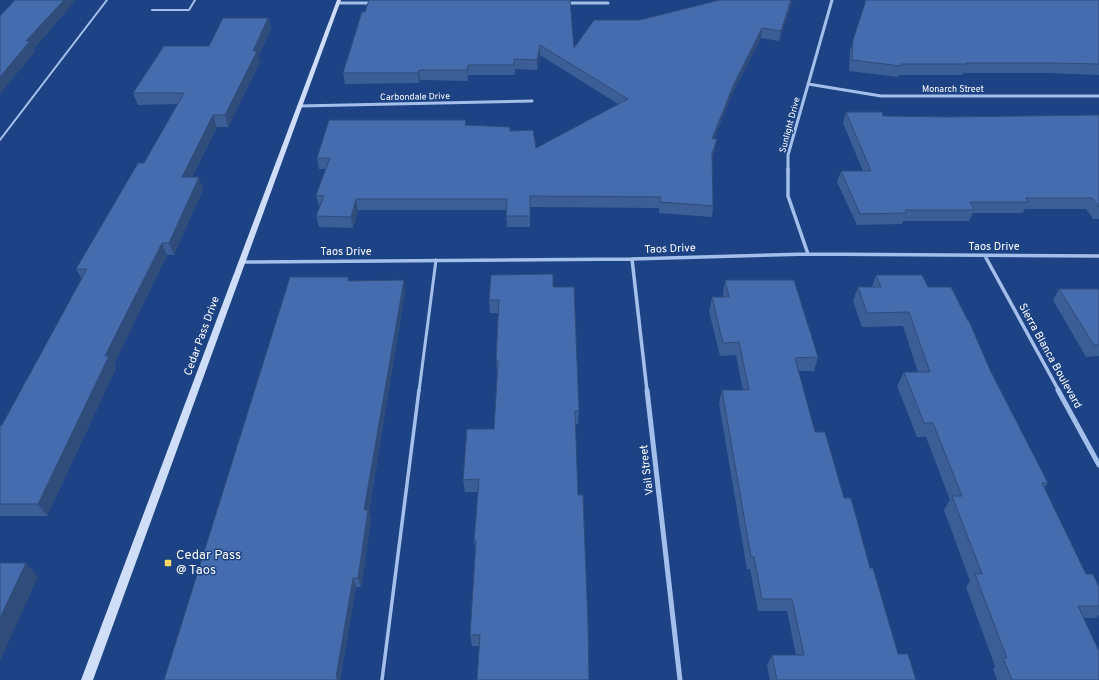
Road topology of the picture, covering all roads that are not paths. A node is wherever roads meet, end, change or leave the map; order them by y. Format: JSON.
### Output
{"nodes":[{"id":1,"x":107,"y":0,"type":"edge"},
{"id":2,"x":195,"y":0,"type":"edge"},
{"id":3,"x":832,"y":0,"type":"edge"},
{"id":4,"x":339,"y":1,"type":"edge"},
{"id":5,"x":378,"y":3,"type":"edge"},
{"id":6,"x":560,"y":3,"type":"edge"},
{"id":7,"x":608,"y":3,"type":"dead end"},
{"id":8,"x":152,"y":10,"type":"dead end"},
{"id":9,"x":808,"y":84,"type":"junction"},
{"id":10,"x":1099,"y":96,"type":"edge"},
{"id":11,"x":532,"y":101,"type":"dead end"},
{"id":12,"x":299,"y":106,"type":"junction"},
{"id":13,"x":0,"y":140,"type":"edge"},
{"id":14,"x":808,"y":254,"type":"junction"},
{"id":15,"x":985,"y":256,"type":"junction"},
{"id":16,"x":1099,"y":256,"type":"edge"},
{"id":17,"x":632,"y":259,"type":"junction"},
{"id":18,"x":436,"y":260,"type":"junction"},
{"id":19,"x":242,"y":262,"type":"junction"},
{"id":20,"x":1099,"y":465,"type":"edge"},
{"id":21,"x":87,"y":680,"type":"edge"},
{"id":22,"x":382,"y":680,"type":"edge"},
{"id":23,"x":680,"y":680,"type":"edge"}],
"edges":[{"from":1,"to":13,"type":"lane"},
{"from":2,"to":8,"type":"lane"},
{"from":3,"to":9,"type":"street","name":"Sunlight Drive"},
{"from":4,"to":5,"type":"street"},
{"from":4,"to":12,"type":"street","name":"Cedar Pass Drive"},
{"from":6,"to":7,"type":"street"},
{"from":9,"to":10,"type":"street","name":"Monarch Street"},
{"from":9,"to":14,"type":"street","name":"Sunlight Drive"},
{"from":11,"to":12,"type":"street","name":"Carbondale Drive"},
{"from":12,"to":19,"type":"street","name":"Cedar Pass Drive"},
{"from":14,"to":15,"type":"street","name":"Taos Drive"},
{"from":14,"to":17,"type":"street","name":"Taos Drive"},
{"from":15,"to":16,"type":"street","name":"Taos Drive"},
{"from":15,"to":20,"type":"street","name":"Sierra Blanca Boulevard"},
{"from":17,"to":18,"type":"street","name":"Taos Drive"},
{"from":17,"to":23,"type":"street","name":"Vail Street"},
{"from":18,"to":19,"type":"street","name":"Taos Drive"},
{"from":18,"to":22,"type":"lane"},
{"from":19,"to":21,"type":"street","name":"Cedar Pass Drive"}]}
